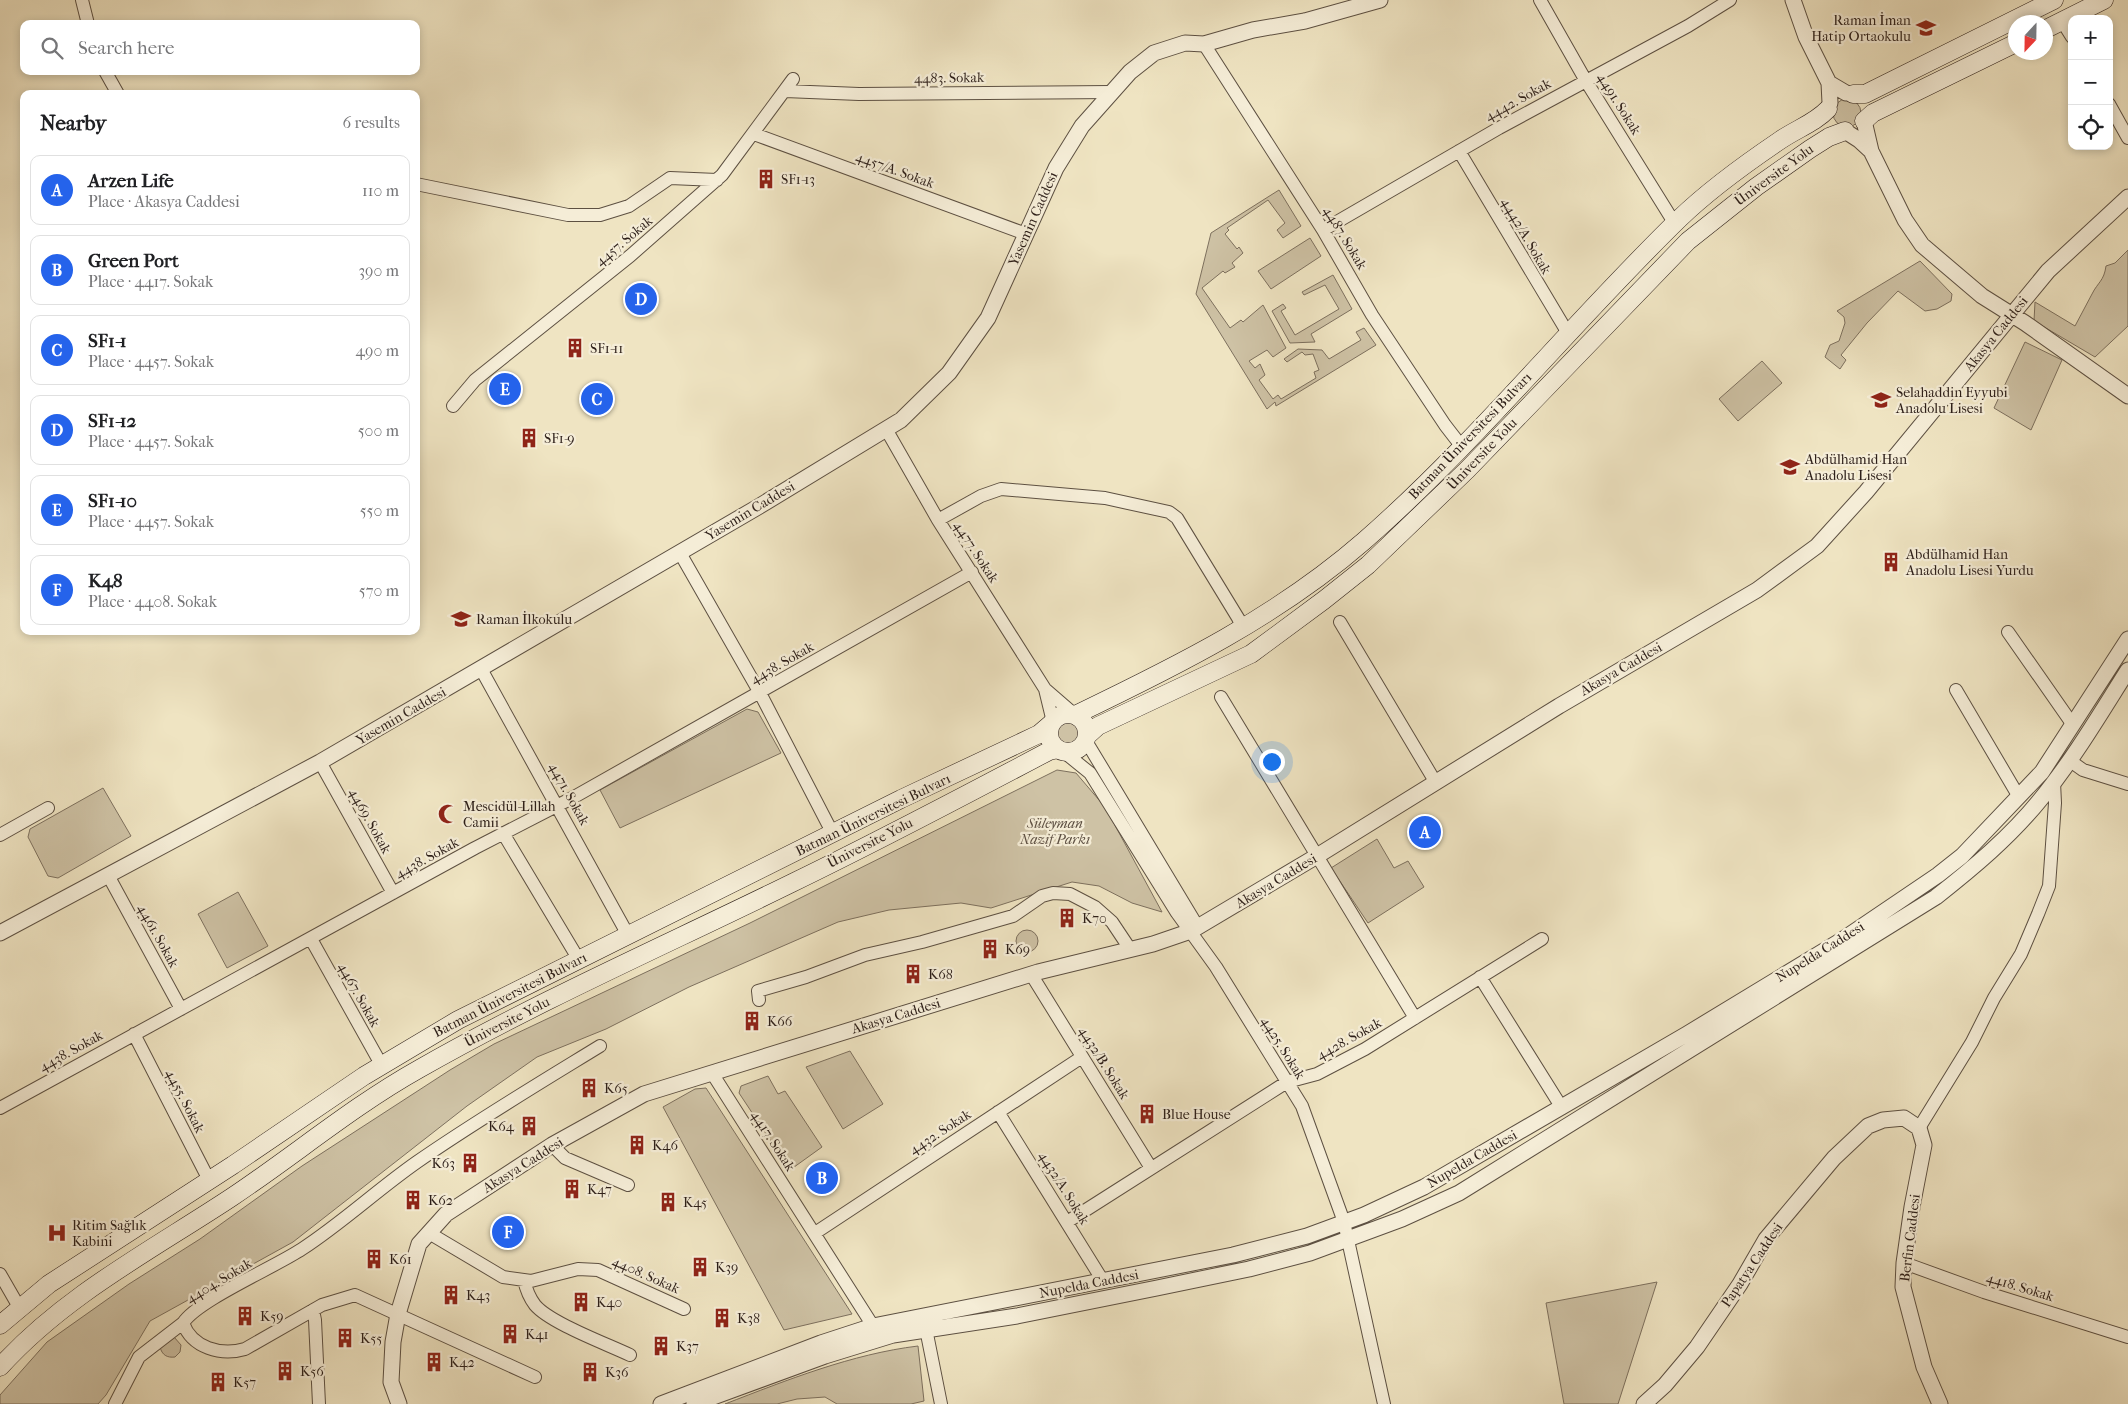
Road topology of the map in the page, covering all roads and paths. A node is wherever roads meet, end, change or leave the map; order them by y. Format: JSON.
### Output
{"nodes":[{"id":1,"x":82,"y":0,"type":"edge"},
{"id":2,"x":1380,"y":0,"type":"edge"},
{"id":3,"x":1540,"y":0,"type":"edge"},
{"id":4,"x":1730,"y":0,"type":"edge"},
{"id":5,"x":1793,"y":0,"type":"edge"},
{"id":6,"x":2054,"y":0,"type":"edge"},
{"id":7,"x":2104,"y":0,"type":"edge"},
{"id":8,"x":87,"y":20,"type":"edge"},
{"id":9,"x":2062,"y":20,"type":"junction"},
{"id":10,"x":2053,"y":25,"type":"edge"},
{"id":11,"x":2068,"y":31,"type":"edge"},
{"id":12,"x":1204,"y":44,"type":"junction"},
{"id":13,"x":2008,"y":47,"type":"edge"},
{"id":14,"x":107,"y":75,"type":"edge"},
{"id":15,"x":793,"y":79,"type":"dead end"},
{"id":16,"x":1586,"y":81,"type":"junction"},
{"id":17,"x":1829,"y":82,"type":"junction"},
{"id":18,"x":116,"y":90,"type":"edge"},
{"id":19,"x":785,"y":91,"type":"junction"},
{"id":20,"x":1112,"y":92,"type":"junction"},
{"id":21,"x":1849,"y":94,"type":"junction"},
{"id":22,"x":2110,"y":105,"type":"edge"},
{"id":23,"x":1829,"y":106,"type":"junction"},
{"id":24,"x":1864,"y":121,"type":"junction"},
{"id":25,"x":1845,"y":132,"type":"junction"},
{"id":26,"x":754,"y":134,"type":"junction"},
{"id":27,"x":2128,"y":138,"type":"edge"},
{"id":28,"x":1459,"y":151,"type":"junction"},
{"id":29,"x":1870,"y":151,"type":"junction"},
{"id":30,"x":717,"y":180,"type":"junction"},
{"id":31,"x":420,"y":185,"type":"edge"},
{"id":32,"x":2128,"y":197,"type":"edge"},
{"id":33,"x":1675,"y":224,"type":"junction"},
{"id":34,"x":1323,"y":230,"type":"junction"},
{"id":35,"x":1026,"y":234,"type":"junction"},
{"id":36,"x":2011,"y":314,"type":"junction"},
{"id":37,"x":1569,"y":335,"type":"junction"},
{"id":38,"x":2128,"y":396,"type":"edge"},
{"id":39,"x":453,"y":406,"type":"dead end"},
{"id":40,"x":886,"y":429,"type":"junction"},
{"id":41,"x":1462,"y":447,"type":"junction"},
{"id":42,"x":938,"y":520,"type":"junction"},
{"id":43,"x":680,"y":553,"type":"junction"},
{"id":44,"x":972,"y":572,"type":"junction"},
{"id":45,"x":1340,"y":622,"type":"dead end"},
{"id":46,"x":1242,"y":628,"type":"junction"},
{"id":47,"x":2008,"y":632,"type":"dead end"},
{"id":48,"x":2128,"y":639,"type":"edge"},
{"id":49,"x":481,"y":669,"type":"junction"},
{"id":50,"x":2128,"y":670,"type":"edge"},
{"id":51,"x":1045,"y":689,"type":"junction"},
{"id":52,"x":1956,"y":690,"type":"dead end"},
{"id":53,"x":760,"y":693,"type":"junction"},
{"id":54,"x":1221,"y":697,"type":"dead end"},
{"id":55,"x":1075,"y":715,"type":"junction"},
{"id":56,"x":1053,"y":722,"type":"junction"},
{"id":57,"x":2073,"y":725,"type":"junction"},
{"id":58,"x":1087,"y":738,"type":"junction"},
{"id":59,"x":1061,"y":751,"type":"junction"},
{"id":60,"x":2069,"y":760,"type":"junction"},
{"id":61,"x":320,"y":762,"type":"junction"},
{"id":62,"x":2054,"y":782,"type":"junction"},
{"id":63,"x":1436,"y":783,"type":"junction"},
{"id":64,"x":2128,"y":784,"type":"edge"},
{"id":65,"x":2019,"y":797,"type":"junction"},
{"id":66,"x":557,"y":804,"type":"junction"},
{"id":67,"x":48,"y":808,"type":"dead end"},
{"id":68,"x":503,"y":833,"type":"junction"},
{"id":69,"x":833,"y":834,"type":"junction"},
{"id":70,"x":0,"y":835,"type":"edge"},
{"id":71,"x":1317,"y":856,"type":"junction"},
{"id":72,"x":109,"y":877,"type":"junction"},
{"id":73,"x":394,"y":893,"type":"junction"},
{"id":74,"x":1195,"y":929,"type":"junction"},
{"id":75,"x":0,"y":933,"type":"edge"},
{"id":76,"x":628,"y":935,"type":"junction"},
{"id":77,"x":311,"y":939,"type":"junction"},
{"id":78,"x":1542,"y":939,"type":"dead end"},
{"id":79,"x":1130,"y":949,"type":"junction"},
{"id":80,"x":579,"y":960,"type":"junction"},
{"id":81,"x":1031,"y":974,"type":"junction"},
{"id":82,"x":1480,"y":977,"type":"junction"},
{"id":83,"x":759,"y":1000,"type":"dead end"},
{"id":84,"x":181,"y":1009,"type":"junction"},
{"id":85,"x":1415,"y":1018,"type":"junction"},
{"id":86,"x":134,"y":1034,"type":"junction"},
{"id":87,"x":600,"y":1046,"type":"dead end"},
{"id":88,"x":1082,"y":1057,"type":"junction"},
{"id":89,"x":382,"y":1066,"type":"junction"},
{"id":90,"x":712,"y":1073,"type":"junction"},
{"id":91,"x":1287,"y":1082,"type":"junction"},
{"id":92,"x":0,"y":1108,"type":"edge"},
{"id":93,"x":1562,"y":1108,"type":"junction"},
{"id":94,"x":998,"y":1112,"type":"junction"},
{"id":95,"x":1919,"y":1128,"type":"junction"},
{"id":96,"x":552,"y":1145,"type":"junction"},
{"id":97,"x":1152,"y":1168,"type":"junction"},
{"id":98,"x":210,"y":1180,"type":"junction"},
{"id":99,"x":628,"y":1186,"type":"dead end"},
{"id":100,"x":1067,"y":1222,"type":"junction"},
{"id":101,"x":1344,"y":1222,"type":"junction"},
{"id":102,"x":429,"y":1233,"type":"junction"},
{"id":103,"x":815,"y":1233,"type":"junction"},
{"id":104,"x":1348,"y":1239,"type":"junction"},
{"id":105,"x":1904,"y":1263,"type":"junction"},
{"id":106,"x":0,"y":1274,"type":"edge"},
{"id":107,"x":524,"y":1280,"type":"junction"},
{"id":108,"x":1103,"y":1281,"type":"junction"},
{"id":109,"x":19,"y":1307,"type":"junction"},
{"id":110,"x":684,"y":1308,"type":"dead end"},
{"id":111,"x":313,"y":1310,"type":"junction"},
{"id":112,"x":398,"y":1314,"type":"junction"},
{"id":113,"x":183,"y":1323,"type":"junction"},
{"id":114,"x":0,"y":1324,"type":"edge"},
{"id":115,"x":873,"y":1326,"type":"junction"},
{"id":116,"x":926,"y":1329,"type":"junction"},
{"id":117,"x":2128,"y":1337,"type":"edge"},
{"id":118,"x":630,"y":1355,"type":"dead end"},
{"id":119,"x":0,"y":1367,"type":"edge"},
{"id":120,"x":535,"y":1377,"type":"dead end"},
{"id":121,"x":678,"y":1401,"type":"edge"},
{"id":122,"x":114,"y":1404,"type":"edge"},
{"id":123,"x":319,"y":1404,"type":"edge"},
{"id":124,"x":399,"y":1404,"type":"edge"},
{"id":125,"x":661,"y":1404,"type":"edge"},
{"id":126,"x":694,"y":1404,"type":"edge"},
{"id":127,"x":941,"y":1404,"type":"edge"},
{"id":128,"x":1384,"y":1404,"type":"edge"},
{"id":129,"x":1644,"y":1404,"type":"edge"},
{"id":130,"x":1940,"y":1404,"type":"edge"}],
"edges":[{"from":1,"to":8,"type":"street"},
{"from":2,"to":12,"type":"street","name":"Yasemin Caddesi"},
{"from":3,"to":16,"type":"street","name":"4491. Sokak"},
{"from":4,"to":16,"type":"street","name":"4442. Sokak"},
{"from":5,"to":17,"type":"street"},
{"from":6,"to":21,"type":"main road"},
{"from":7,"to":9,"type":"main road"},
{"from":9,"to":10,"type":"main road"},
{"from":9,"to":11,"type":"street"},
{"from":12,"to":20,"type":"street","name":"Yasemin Caddesi"},
{"from":12,"to":34,"type":"street","name":"4487. Sokak"},
{"from":13,"to":24,"type":"main road"},
{"from":14,"to":18,"type":"street"},
{"from":15,"to":19,"type":"street","name":"4457. Sokak"},
{"from":16,"to":28,"type":"street","name":"4442. Sokak"},
{"from":16,"to":33,"type":"street","name":"4491. Sokak"},
{"from":17,"to":21,"type":"street"},
{"from":17,"to":23,"type":"street"},
{"from":19,"to":20,"type":"street","name":"4483. Sokak"},
{"from":19,"to":26,"type":"street","name":"4457. Sokak"},
{"from":20,"to":35,"type":"street","name":"Yasemin Caddesi"},
{"from":21,"to":23,"type":"main road"},
{"from":21,"to":24,"type":"main road"},
{"from":22,"to":27,"type":"street"},
{"from":23,"to":25,"type":"main road"},
{"from":23,"to":33,"type":"main road","name":"Batman Üniversitesi Bulvarı"},
{"from":24,"to":25,"type":"main road"},
{"from":24,"to":29,"type":"street"},
{"from":25,"to":29,"type":"street"},
{"from":25,"to":58,"type":"main road","name":"Üniversite Yolu"},
{"from":26,"to":30,"type":"street","name":"4457. Sokak"},
{"from":26,"to":35,"type":"street","name":"4457/A. Sokak"},
{"from":28,"to":34,"type":"street","name":"4442. Sokak"},
{"from":28,"to":37,"type":"street","name":"4442/A. Sokak"},
{"from":29,"to":36,"type":"street"},
{"from":30,"to":31,"type":"street"},
{"from":30,"to":39,"type":"street","name":"4457. Sokak"},
{"from":32,"to":36,"type":"street","name":"Akasya Caddesi"},
{"from":33,"to":37,"type":"main road","name":"Batman Üniversitesi Bulvarı"},
{"from":34,"to":41,"type":"street","name":"4487. Sokak"},
{"from":35,"to":40,"type":"street","name":"Yasemin Caddesi"},
{"from":36,"to":38,"type":"street"},
{"from":36,"to":63,"type":"street","name":"Akasya Caddesi"},
{"from":37,"to":41,"type":"main road","name":"Batman Üniversitesi Bulvarı"},
{"from":40,"to":42,"type":"street","name":"4477. Sokak"},
{"from":40,"to":43,"type":"street","name":"Yasemin Caddesi"},
{"from":41,"to":46,"type":"main road","name":"Batman Üniversitesi Bulvarı"},
{"from":42,"to":44,"type":"street","name":"4477. Sokak"},
{"from":42,"to":46,"type":"street"},
{"from":43,"to":49,"type":"street","name":"Yasemin Caddesi"},
{"from":43,"to":53,"type":"street"},
{"from":44,"to":51,"type":"street","name":"4477. Sokak"},
{"from":44,"to":53,"type":"street","name":"4438. Sokak"},
{"from":45,"to":63,"type":"street"},
{"from":46,"to":55,"type":"main road","name":"Batman Üniversitesi Bulvarı"},
{"from":47,"to":57,"type":"street"},
{"from":48,"to":57,"type":"street","name":"Nupelda Caddesi"},
{"from":49,"to":61,"type":"street","name":"Yasemin Caddesi"},
{"from":49,"to":66,"type":"street","name":"4471. Sokak"},
{"from":50,"to":60,"type":"street","name":"Nupelda Caddesi"},
{"from":51,"to":55,"type":"street"},
{"from":51,"to":56,"type":"street"},
{"from":52,"to":65,"type":"street"},
{"from":53,"to":66,"type":"street","name":"4438. Sokak"},
{"from":53,"to":69,"type":"street"},
{"from":54,"to":71,"type":"street"},
{"from":55,"to":56,"type":"main road"},
{"from":55,"to":58,"type":"main road"},
{"from":56,"to":59,"type":"main road"},
{"from":56,"to":69,"type":"main road","name":"Batman Üniversitesi Bulvarı"},
{"from":57,"to":65,"type":"street","name":"Nupelda Caddesi"},
{"from":58,"to":59,"type":"main road"},
{"from":58,"to":74,"type":"street"},
{"from":59,"to":74,"type":"street","name":"4425. Sokak"},
{"from":59,"to":119,"type":"main road","name":"Üniversite Yolu"},
{"from":60,"to":62,"type":"street","name":"Nupelda Caddesi"},
{"from":60,"to":64,"type":"street"},
{"from":61,"to":72,"type":"street","name":"Yasemin Caddesi"},
{"from":61,"to":73,"type":"street","name":"4469. Sokak"},
{"from":62,"to":95,"type":"street"},
{"from":62,"to":104,"type":"street","name":"Nupelda Caddesi"},
{"from":63,"to":71,"type":"street","name":"Akasya Caddesi"},
{"from":65,"to":93,"type":"street","name":"Nupelda Caddesi"},
{"from":66,"to":68,"type":"street","name":"4438. Sokak"},
{"from":66,"to":76,"type":"street","name":"4471. Sokak"},
{"from":67,"to":70,"type":"street"},
{"from":68,"to":73,"type":"street","name":"4438. Sokak"},
{"from":68,"to":80,"type":"street"},
{"from":69,"to":76,"type":"main road","name":"Batman Üniversitesi Bulvarı"},
{"from":71,"to":74,"type":"street","name":"Akasya Caddesi"},
{"from":71,"to":85,"type":"street"},
{"from":72,"to":75,"type":"street","name":"Yasemin Caddesi"},
{"from":72,"to":84,"type":"street","name":"4461. Sokak"},
{"from":73,"to":77,"type":"street","name":"4438. Sokak"},
{"from":74,"to":79,"type":"street","name":"Akasya Caddesi"},
{"from":74,"to":91,"type":"street","name":"4425. Sokak"},
{"from":76,"to":80,"type":"main road","name":"Batman Üniversitesi Bulvarı"},
{"from":77,"to":84,"type":"street","name":"4438. Sokak"},
{"from":77,"to":89,"type":"street","name":"4467. Sokak"},
{"from":78,"to":82,"type":"street","name":"4428. Sokak"},
{"from":79,"to":81,"type":"street","name":"Akasya Caddesi"},
{"from":79,"to":83,"type":"street"},
{"from":80,"to":89,"type":"main road","name":"Batman Üniversitesi Bulvarı"},
{"from":81,"to":88,"type":"street","name":"4432/B. Sokak"},
{"from":81,"to":90,"type":"street","name":"Akasya Caddesi"},
{"from":82,"to":85,"type":"street","name":"4428. Sokak"},
{"from":82,"to":93,"type":"street"},
{"from":84,"to":86,"type":"street","name":"4438. Sokak"},
{"from":85,"to":91,"type":"street","name":"4428. Sokak"},
{"from":86,"to":92,"type":"street","name":"4438. Sokak"},
{"from":86,"to":98,"type":"street","name":"4455. Sokak"},
{"from":87,"to":113,"type":"street","name":"4404. Sokak"},
{"from":88,"to":94,"type":"street","name":"4432. Sokak"},
{"from":88,"to":97,"type":"street","name":"4432/B. Sokak"},
{"from":89,"to":98,"type":"main road","name":"Batman Üniversitesi Bulvarı"},
{"from":90,"to":96,"type":"street","name":"Akasya Caddesi"},
{"from":90,"to":103,"type":"street","name":"4417. Sokak"},
{"from":91,"to":97,"type":"street","name":"4428. Sokak"},
{"from":91,"to":101,"type":"street","name":"4425. Sokak"},
{"from":93,"to":101,"type":"street","name":"Nupelda Caddesi"},
{"from":94,"to":100,"type":"street","name":"4432/A. Sokak"},
{"from":94,"to":103,"type":"street","name":"4432. Sokak"},
{"from":95,"to":105,"type":"street","name":"Berfin Caddesi"},
{"from":95,"to":129,"type":"street","name":"Papatya Caddesi"},
{"from":96,"to":99,"type":"street"},
{"from":96,"to":102,"type":"street","name":"Akasya Caddesi"},
{"from":97,"to":100,"type":"street","name":"4428. Sokak"},
{"from":98,"to":109,"type":"main road","name":"Batman Üniversitesi Bulvarı"},
{"from":100,"to":108,"type":"street","name":"4432/A. Sokak"},
{"from":101,"to":104,"type":"street","name":"4425. Sokak"},
{"from":101,"to":108,"type":"street","name":"Nupelda Caddesi"},
{"from":102,"to":107,"type":"street","name":"4408. Sokak"},
{"from":102,"to":112,"type":"street","name":"Akasya Caddesi"},
{"from":103,"to":115,"type":"street","name":"4417. Sokak"},
{"from":104,"to":116,"type":"street","name":"Nupelda Caddesi"},
{"from":104,"to":128,"type":"street","name":"4425. Sokak"},
{"from":105,"to":117,"type":"street","name":"4418. Sokak"},
{"from":105,"to":130,"type":"street","name":"Berfin Caddesi"},
{"from":106,"to":109,"type":"street"},
{"from":107,"to":110,"type":"street","name":"4408. Sokak"},
{"from":107,"to":118,"type":"street"},
{"from":108,"to":115,"type":"street","name":"Nupelda Caddesi"},
{"from":109,"to":114,"type":"main road","name":"Batman Üniversitesi Bulvarı"},
{"from":111,"to":112,"type":"street","name":"4404. Sokak"},
{"from":111,"to":113,"type":"street","name":"4404. Sokak"},
{"from":111,"to":123,"type":"street"},
{"from":112,"to":120,"type":"street","name":"4404. Sokak"},
{"from":112,"to":124,"type":"street","name":"Akasya Caddesi"},
{"from":113,"to":122,"type":"street"},
{"from":115,"to":121,"type":"street","name":"Nupelda Caddesi"},
{"from":116,"to":126,"type":"street","name":"Nupelda Caddesi"},
{"from":116,"to":127,"type":"street"},
{"from":121,"to":125,"type":"street","name":"Nupelda Caddesi"}]}
